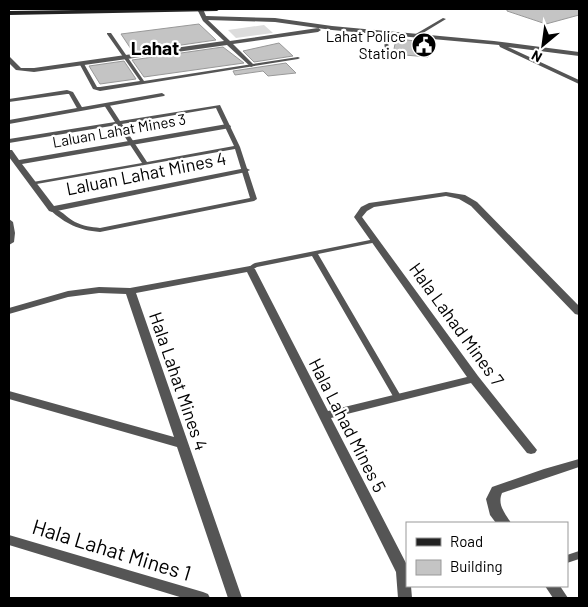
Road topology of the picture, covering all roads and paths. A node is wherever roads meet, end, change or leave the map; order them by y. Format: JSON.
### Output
{"nodes":[{"id":1,"x":200,"y":9,"type":"edge"},
{"id":2,"x":216,"y":9,"type":"edge"},
{"id":3,"x":9,"y":13,"type":"edge"},
{"id":4,"x":204,"y":18,"type":"junction"},
{"id":5,"x":444,"y":19,"type":"dead end"},
{"id":6,"x":332,"y":28,"type":"junction"},
{"id":7,"x":388,"y":32,"type":"junction"},
{"id":8,"x":109,"y":34,"type":"dead end"},
{"id":9,"x":416,"y":35,"type":"junction"},
{"id":10,"x":227,"y":42,"type":"junction"},
{"id":11,"x":494,"y":42,"type":"junction"},
{"id":12,"x":388,"y":51,"type":"dead end"},
{"id":13,"x":579,"y":54,"type":"edge"},
{"id":14,"x":126,"y":57,"type":"junction"},
{"id":15,"x":9,"y":58,"type":"edge"},
{"id":16,"x":298,"y":58,"type":"dead end"},
{"id":17,"x":81,"y":64,"type":"junction"},
{"id":18,"x":251,"y":65,"type":"junction"},
{"id":19,"x":143,"y":82,"type":"junction"},
{"id":20,"x":579,"y":82,"type":"edge"},
{"id":21,"x":162,"y":95,"type":"dead end"},
{"id":22,"x":9,"y":101,"type":"edge"},
{"id":23,"x":106,"y":105,"type":"junction"},
{"id":24,"x":80,"y":109,"type":"junction"},
{"id":25,"x":9,"y":122,"type":"edge"},
{"id":26,"x":117,"y":123,"type":"junction"},
{"id":27,"x":227,"y":126,"type":"junction"},
{"id":28,"x":9,"y":141,"type":"edge"},
{"id":29,"x":131,"y":142,"type":"junction"},
{"id":30,"x":238,"y":147,"type":"junction"},
{"id":31,"x":9,"y":152,"type":"edge"},
{"id":32,"x":17,"y":163,"type":"junction"},
{"id":33,"x":145,"y":164,"type":"junction"},
{"id":34,"x":246,"y":170,"type":"junction"},
{"id":35,"x":33,"y":184,"type":"junction"},
{"id":36,"x":52,"y":209,"type":"junction"},
{"id":37,"x":9,"y":222,"type":"edge"},
{"id":38,"x":9,"y":242,"type":"edge"},
{"id":39,"x":375,"y":242,"type":"junction"},
{"id":40,"x":314,"y":253,"type":"junction"},
{"id":41,"x":250,"y":269,"type":"junction"},
{"id":42,"x":130,"y":290,"type":"junction"},
{"id":43,"x":9,"y":311,"type":"edge"},
{"id":44,"x":579,"y":312,"type":"edge"},
{"id":45,"x":474,"y":379,"type":"junction"},
{"id":46,"x":9,"y":395,"type":"edge"},
{"id":47,"x":398,"y":398,"type":"junction"},
{"id":48,"x":324,"y":416,"type":"junction"},
{"id":49,"x":182,"y":444,"type":"junction"},
{"id":50,"x":531,"y":450,"type":"dead end"},
{"id":51,"x":579,"y":464,"type":"edge"},
{"id":52,"x":503,"y":522,"type":"edge"},
{"id":53,"x":9,"y":540,"type":"edge"},
{"id":54,"x":553,"y":587,"type":"edge"},
{"id":55,"x":203,"y":598,"type":"edge"},
{"id":56,"x":234,"y":598,"type":"edge"},
{"id":57,"x":405,"y":598,"type":"edge"},
{"id":58,"x":561,"y":598,"type":"edge"}],
"edges":[{"from":1,"to":2,"type":"main road"},
{"from":1,"to":3,"type":"main road"},
{"from":1,"to":4,"type":"street"},
{"from":4,"to":6,"type":"street"},
{"from":4,"to":10,"type":"street"},
{"from":5,"to":9,"type":"lane"},
{"from":6,"to":7,"type":"street"},
{"from":6,"to":10,"type":"street"},
{"from":7,"to":9,"type":"street"},
{"from":7,"to":12,"type":"lane"},
{"from":8,"to":14,"type":"lane"},
{"from":9,"to":11,"type":"street"},
{"from":10,"to":14,"type":"street"},
{"from":10,"to":18,"type":"street"},
{"from":11,"to":13,"type":"street"},
{"from":11,"to":20,"type":"street"},
{"from":14,"to":17,"type":"street"},
{"from":14,"to":19,"type":"lane"},
{"from":15,"to":17,"type":"street"},
{"from":16,"to":18,"type":"lane"},
{"from":17,"to":19,"type":"lane"},
{"from":18,"to":19,"type":"lane"},
{"from":21,"to":23,"type":"street"},
{"from":22,"to":24,"type":"lane"},
{"from":23,"to":24,"type":"street"},
{"from":23,"to":26,"type":"lane"},
{"from":24,"to":25,"type":"street"},
{"from":26,"to":27,"type":"lane"},
{"from":26,"to":28,"type":"lane"},
{"from":26,"to":29,"type":"lane"},
{"from":27,"to":29,"type":"street","name":"Laluan Lahat Mines 3"},
{"from":27,"to":30,"type":"lane"},
{"from":29,"to":32,"type":"street","name":"Laluan Lahat Mines 3"},
{"from":29,"to":33,"type":"lane"},
{"from":30,"to":33,"type":"lane"},
{"from":30,"to":34,"type":"lane"},
{"from":31,"to":32,"type":"street"},
{"from":32,"to":35,"type":"street"},
{"from":33,"to":35,"type":"lane"},
{"from":34,"to":36,"type":"street","name":"Laluan Lahat Mines 4"},
{"from":34,"to":36,"type":"lane"},
{"from":35,"to":36,"type":"street"},
{"from":37,"to":38,"type":"street"},
{"from":39,"to":40,"type":"lane"},
{"from":39,"to":44,"type":"street","name":"Hala Lahad Mines 7"},
{"from":39,"to":45,"type":"street","name":"Hala Lahad Mines 7"},
{"from":40,"to":41,"type":"lane"},
{"from":40,"to":47,"type":"lane"},
{"from":41,"to":42,"type":"street","name":"Hala Lahat Mines 4"},
{"from":41,"to":48,"type":"street","name":"Hala Lahad Mines 5"},
{"from":42,"to":43,"type":"street"},
{"from":42,"to":49,"type":"street","name":"Hala Lahat Mines 4"},
{"from":45,"to":47,"type":"street"},
{"from":45,"to":50,"type":"street","name":"Hala Lahad Mines 7"},
{"from":46,"to":49,"type":"street"},
{"from":47,"to":48,"type":"street"},
{"from":48,"to":57,"type":"street","name":"Hala Lahad Mines 5"},
{"from":49,"to":56,"type":"street","name":"Hala Lahat Mines 4"},
{"from":51,"to":52,"type":"street"},
{"from":53,"to":55,"type":"street","name":"Hala Lahat Mines 1"},
{"from":54,"to":58,"type":"street"}]}
